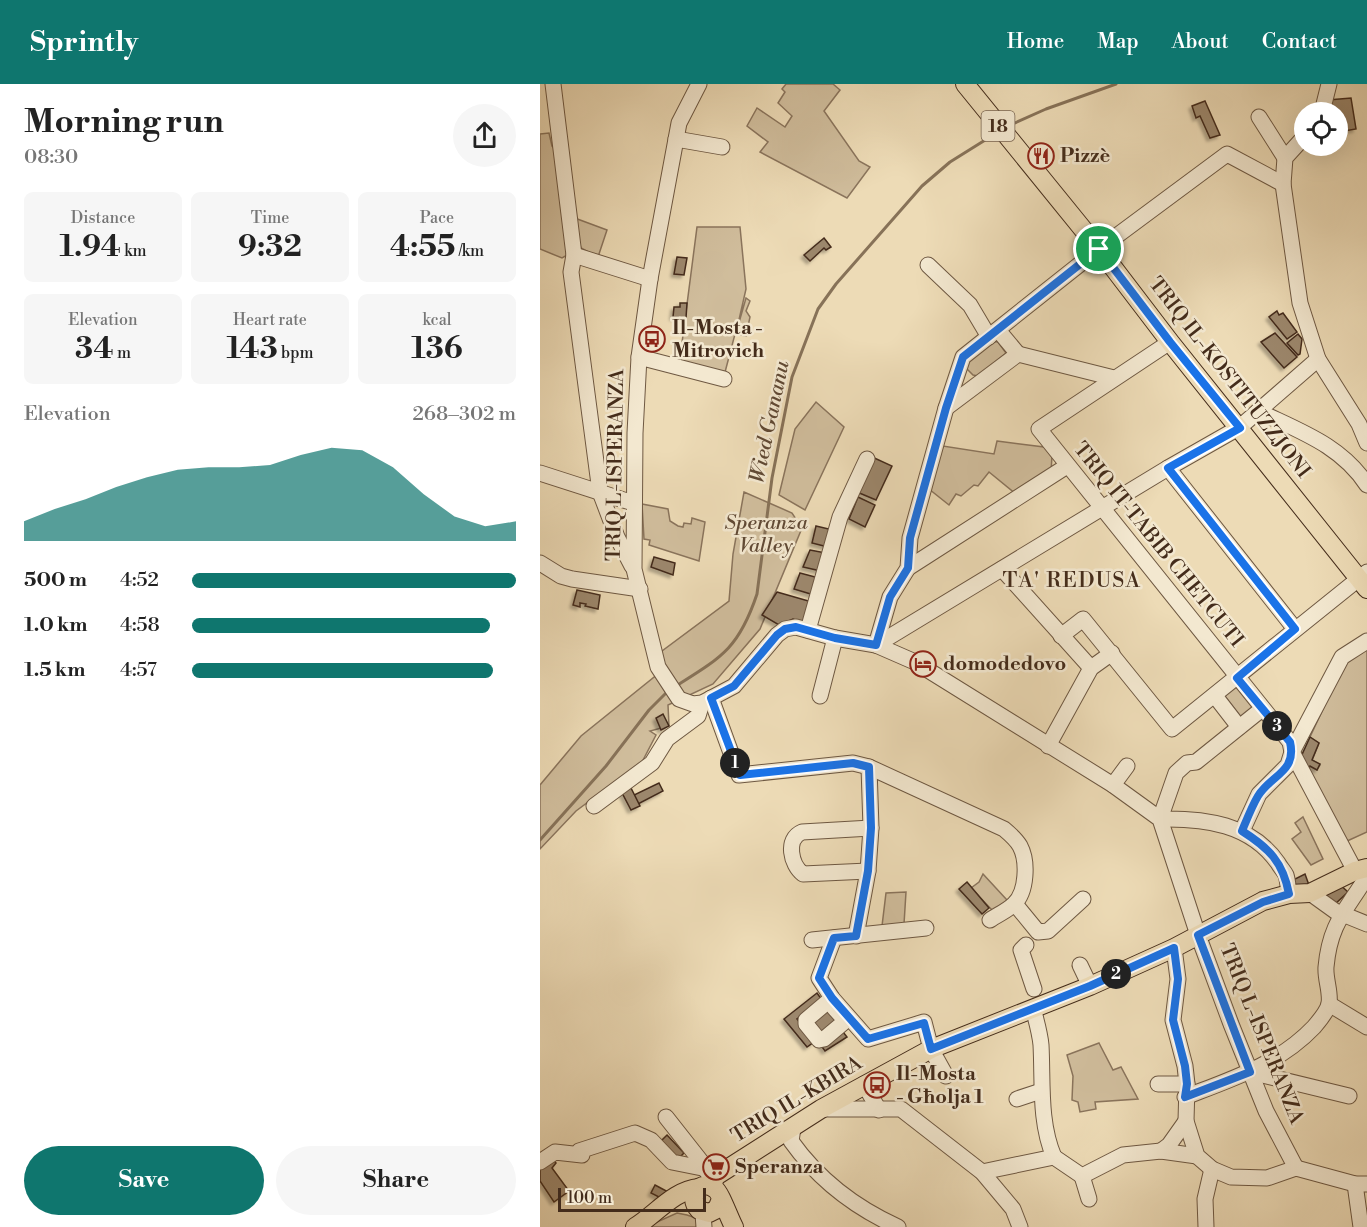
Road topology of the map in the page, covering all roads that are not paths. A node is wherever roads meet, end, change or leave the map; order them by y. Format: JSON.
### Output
{"nodes":[{"id":1,"x":553,"y":84,"type":"edge"},
{"id":2,"x":699,"y":84,"type":"edge"},
{"id":3,"x":1329,"y":84,"type":"edge"},
{"id":4,"x":967,"y":86,"type":"edge"},
{"id":5,"x":1324,"y":102,"type":"edge"},
{"id":6,"x":1259,"y":117,"type":"dead end"},
{"id":7,"x":676,"y":139,"type":"junction"},
{"id":8,"x":722,"y":147,"type":"dead end"},
{"id":9,"x":1294,"y":148,"type":"edge"},
{"id":10,"x":1285,"y":158,"type":"junction"},
{"id":11,"x":1283,"y":184,"type":"junction"},
{"id":12,"x":1099,"y":249,"type":"junction"},
{"id":13,"x":574,"y":255,"type":"junction"},
{"id":14,"x":928,"y":265,"type":"dead end"},
{"id":15,"x":650,"y":279,"type":"junction"},
{"id":16,"x":994,"y":333,"type":"junction"},
{"id":17,"x":1170,"y":342,"type":"junction"},
{"id":18,"x":1018,"y":354,"type":"junction"},
{"id":19,"x":639,"y":357,"type":"junction"},
{"id":20,"x":963,"y":357,"type":"junction"},
{"id":21,"x":1318,"y":359,"type":"junction"},
{"id":22,"x":1114,"y":378,"type":"junction"},
{"id":23,"x":723,"y":379,"type":"dead end"},
{"id":24,"x":985,"y":379,"type":"junction"},
{"id":25,"x":946,"y":408,"type":"junction"},
{"id":26,"x":1258,"y":411,"type":"junction"},
{"id":27,"x":1363,"y":423,"type":"edge"},
{"id":28,"x":1240,"y":428,"type":"junction"},
{"id":29,"x":1367,"y":443,"type":"edge"},
{"id":30,"x":867,"y":459,"type":"dead end"},
{"id":31,"x":1067,"y":466,"type":"junction"},
{"id":32,"x":1168,"y":468,"type":"junction"},
{"id":33,"x":540,"y":473,"type":"edge"},
{"id":34,"x":1367,"y":485,"type":"edge"},
{"id":35,"x":600,"y":492,"type":"junction"},
{"id":36,"x":633,"y":502,"type":"junction"},
{"id":37,"x":1102,"y":509,"type":"junction"},
{"id":38,"x":540,"y":563,"type":"edge"},
{"id":39,"x":908,"y":568,"type":"junction"},
{"id":40,"x":634,"y":569,"type":"junction"},
{"id":41,"x":1002,"y":569,"type":"junction"},
{"id":42,"x":1364,"y":580,"type":"edge"},
{"id":43,"x":640,"y":589,"type":"junction"},
{"id":44,"x":1295,"y":629,"type":"junction"},
{"id":45,"x":808,"y":630,"type":"junction"},
{"id":46,"x":1061,"y":636,"type":"junction"},
{"id":47,"x":835,"y":638,"type":"junction"},
{"id":48,"x":1367,"y":641,"type":"edge"},
{"id":49,"x":876,"y":645,"type":"junction"},
{"id":50,"x":1112,"y":653,"type":"junction"},
{"id":51,"x":1091,"y":668,"type":"junction"},
{"id":52,"x":1237,"y":678,"type":"junction"},
{"id":53,"x":820,"y":696,"type":"dead end"},
{"id":54,"x":1215,"y":696,"type":"junction"},
{"id":55,"x":707,"y":701,"type":"junction"},
{"id":56,"x":1262,"y":709,"type":"junction"},
{"id":57,"x":1239,"y":727,"type":"junction"},
{"id":58,"x":1048,"y":746,"type":"junction"},
{"id":59,"x":1292,"y":753,"type":"junction"},
{"id":60,"x":1127,"y":766,"type":"dead end"},
{"id":61,"x":869,"y":767,"type":"junction"},
{"id":62,"x":1113,"y":785,"type":"junction"},
{"id":63,"x":594,"y":806,"type":"dead end"},
{"id":64,"x":1160,"y":819,"type":"junction"},
{"id":65,"x":871,"y":828,"type":"junction"},
{"id":66,"x":1242,"y":831,"type":"junction"},
{"id":67,"x":868,"y":871,"type":"junction"},
{"id":68,"x":1363,"y":872,"type":"edge"},
{"id":69,"x":1310,"y":893,"type":"junction"},
{"id":70,"x":1289,"y":894,"type":"junction"},
{"id":71,"x":1083,"y":899,"type":"dead end"},
{"id":72,"x":1015,"y":904,"type":"junction"},
{"id":73,"x":1342,"y":912,"type":"junction"},
{"id":74,"x":990,"y":920,"type":"dead end"},
{"id":75,"x":1367,"y":924,"type":"edge"},
{"id":76,"x":926,"y":928,"type":"dead end"},
{"id":77,"x":1198,"y":935,"type":"junction"},
{"id":78,"x":856,"y":936,"type":"junction"},
{"id":79,"x":834,"y":938,"type":"junction"},
{"id":80,"x":812,"y":940,"type":"dead end"},
{"id":81,"x":1026,"y":945,"type":"dead end"},
{"id":82,"x":1174,"y":948,"type":"junction"},
{"id":83,"x":1080,"y":964,"type":"dead end"},
{"id":84,"x":1090,"y":986,"type":"junction"},
{"id":85,"x":1034,"y":989,"type":"dead end"},
{"id":86,"x":1329,"y":1004,"type":"junction"},
{"id":87,"x":1033,"y":1008,"type":"junction"},
{"id":88,"x":1367,"y":1027,"type":"edge"},
{"id":89,"x":931,"y":1049,"type":"junction"},
{"id":90,"x":1250,"y":1072,"type":"junction"},
{"id":91,"x":946,"y":1076,"type":"dead end"},
{"id":92,"x":864,"y":1084,"type":"junction"},
{"id":93,"x":1158,"y":1084,"type":"dead end"},
{"id":94,"x":1041,"y":1091,"type":"junction"},
{"id":95,"x":1186,"y":1091,"type":"junction"},
{"id":96,"x":1349,"y":1096,"type":"dead end"},
{"id":97,"x":1017,"y":1099,"type":"dead end"},
{"id":98,"x":821,"y":1109,"type":"junction"},
{"id":99,"x":879,"y":1110,"type":"junction"},
{"id":100,"x":666,"y":1117,"type":"dead end"},
{"id":101,"x":1186,"y":1121,"type":"junction"},
{"id":102,"x":793,"y":1128,"type":"junction"},
{"id":103,"x":1161,"y":1151,"type":"junction"},
{"id":104,"x":1197,"y":1156,"type":"junction"},
{"id":105,"x":1054,"y":1157,"type":"junction"},
{"id":106,"x":540,"y":1162,"type":"edge"},
{"id":107,"x":1296,"y":1168,"type":"junction"},
{"id":108,"x":1212,"y":1169,"type":"junction"},
{"id":109,"x":982,"y":1172,"type":"junction"},
{"id":110,"x":1082,"y":1176,"type":"junction"},
{"id":111,"x":1361,"y":1184,"type":"edge"},
{"id":112,"x":1089,"y":1199,"type":"dead end"},
{"id":113,"x":707,"y":1202,"type":"edge"},
{"id":114,"x":642,"y":1222,"type":"edge"},
{"id":115,"x":727,"y":1227,"type":"edge"},
{"id":116,"x":734,"y":1227,"type":"edge"},
{"id":117,"x":898,"y":1227,"type":"edge"},
{"id":118,"x":1020,"y":1227,"type":"edge"},
{"id":119,"x":1206,"y":1227,"type":"edge"},
{"id":120,"x":1361,"y":1227,"type":"edge"}],
"edges":[{"from":1,"to":13,"type":"street"},
{"from":2,"to":7,"type":"street","name":"TRIQ L-ISPERANZA"},
{"from":3,"to":5,"type":"street"},
{"from":4,"to":12,"type":"main road","name":"TRIQ IL-KOSTITUZZJONI","number":"18"},
{"from":6,"to":10,"type":"street"},
{"from":7,"to":8,"type":"street"},
{"from":7,"to":15,"type":"street","name":"TRIQ L-ISPERANZA"},
{"from":9,"to":10,"type":"street"},
{"from":10,"to":11,"type":"street"},
{"from":11,"to":12,"type":"street"},
{"from":11,"to":21,"type":"street"},
{"from":12,"to":16,"type":"street"},
{"from":12,"to":17,"type":"main road","name":"TRIQ IL-KOSTITUZZJONI","number":"18"},
{"from":13,"to":15,"type":"street"},
{"from":13,"to":35,"type":"street"},
{"from":14,"to":16,"type":"street"},
{"from":15,"to":19,"type":"street","name":"TRIQ L-ISPERANZA"},
{"from":16,"to":18,"type":"street"},
{"from":16,"to":20,"type":"street"},
{"from":17,"to":22,"type":"street"},
{"from":17,"to":28,"type":"main road","name":"TRIQ IL-KOSTITUZZJONI","number":"18"},
{"from":18,"to":22,"type":"street"},
{"from":18,"to":24,"type":"street"},
{"from":19,"to":23,"type":"street"},
{"from":19,"to":36,"type":"street","name":"TRIQ L-ISPERANZA"},
{"from":20,"to":24,"type":"street"},
{"from":20,"to":25,"type":"street"},
{"from":21,"to":26,"type":"street"},
{"from":21,"to":27,"type":"street"},
{"from":22,"to":31,"type":"street","name":"TRIQ IT-TABIB CHETCUTI"},
{"from":24,"to":25,"type":"street"},
{"from":25,"to":39,"type":"street"},
{"from":26,"to":28,"type":"street"},
{"from":26,"to":34,"type":"street"},
{"from":27,"to":29,"type":"street"},
{"from":28,"to":32,"type":"street"},
{"from":28,"to":42,"type":"main road","name":"TRIQ IL-KOSTITUZZJONI","number":"18"},
{"from":30,"to":45,"type":"street"},
{"from":31,"to":37,"type":"street","name":"TRIQ IT-TABIB CHETCUTI"},
{"from":31,"to":39,"type":"street"},
{"from":32,"to":37,"type":"street"},
{"from":32,"to":44,"type":"street"},
{"from":33,"to":35,"type":"street"},
{"from":35,"to":36,"type":"street"},
{"from":35,"to":40,"type":"street"},
{"from":36,"to":40,"type":"street","name":"TRIQ L-ISPERANZA"},
{"from":37,"to":41,"type":"street"},
{"from":37,"to":52,"type":"street","name":"TRIQ IT-TABIB CHETCUTI"},
{"from":38,"to":43,"type":"street"},
{"from":39,"to":49,"type":"street"},
{"from":40,"to":43,"type":"street","name":"TRIQ L-ISPERANZA"},
{"from":41,"to":46,"type":"street"},
{"from":41,"to":49,"type":"street"},
{"from":42,"to":44,"type":"street"},
{"from":43,"to":55,"type":"street","name":"TRIQ L-ISPERANZA"},
{"from":44,"to":52,"type":"street"},
{"from":45,"to":47,"type":"street"},
{"from":45,"to":55,"type":"street"},
{"from":46,"to":50,"type":"street"},
{"from":46,"to":51,"type":"street"},
{"from":47,"to":49,"type":"street"},
{"from":47,"to":53,"type":"street"},
{"from":48,"to":59,"type":"street"},
{"from":49,"to":58,"type":"street"},
{"from":50,"to":51,"type":"street"},
{"from":50,"to":54,"type":"street"},
{"from":51,"to":58,"type":"street"},
{"from":52,"to":54,"type":"street"},
{"from":52,"to":56,"type":"street","name":"TRIQ IT-TABIB CHETCUTI"},
{"from":54,"to":57,"type":"street"},
{"from":55,"to":61,"type":"street"},
{"from":55,"to":63,"type":"street"},
{"from":56,"to":57,"type":"street"},
{"from":56,"to":59,"type":"street","name":"TRIQ IT-TABIB CHETCUTI"},
{"from":57,"to":64,"type":"street"},
{"from":58,"to":62,"type":"street"},
{"from":59,"to":66,"type":"street"},
{"from":59,"to":68,"type":"street","name":"TRIQ IT-TABIB CHETCUTI"},
{"from":60,"to":62,"type":"street"},
{"from":61,"to":65,"type":"street"},
{"from":61,"to":72,"type":"street"},
{"from":62,"to":64,"type":"street"},
{"from":64,"to":66,"type":"street"},
{"from":64,"to":77,"type":"street","name":"TRIQ L-ISPERANZA"},
{"from":65,"to":67,"type":"street"},
{"from":65,"to":67,"type":"street"},
{"from":66,"to":70,"type":"street"},
{"from":67,"to":78,"type":"street"},
{"from":68,"to":69,"type":"main road","name":"TRIQ IL-KBIRA"},
{"from":68,"to":73,"type":"street"},
{"from":69,"to":70,"type":"main road","name":"TRIQ IL-KBIRA"},
{"from":69,"to":73,"type":"street"},
{"from":70,"to":77,"type":"main road","name":"TRIQ IL-KBIRA"},
{"from":71,"to":72,"type":"street"},
{"from":72,"to":74,"type":"street"},
{"from":73,"to":75,"type":"street"},
{"from":73,"to":86,"type":"street"},
{"from":76,"to":78,"type":"street"},
{"from":77,"to":82,"type":"main road","name":"TRIQ IL-KBIRA"},
{"from":77,"to":90,"type":"street","name":"TRIQ L-ISPERANZA"},
{"from":78,"to":79,"type":"street"},
{"from":79,"to":80,"type":"street"},
{"from":79,"to":89,"type":"street"},
{"from":81,"to":85,"type":"street"},
{"from":82,"to":84,"type":"main road","name":"TRIQ IL-KBIRA"},
{"from":82,"to":95,"type":"street"},
{"from":83,"to":84,"type":"street"},
{"from":84,"to":87,"type":"main road","name":"TRIQ IL-KBIRA"},
{"from":86,"to":88,"type":"street"},
{"from":86,"to":90,"type":"street"},
{"from":87,"to":89,"type":"main road","name":"TRIQ IL-KBIRA"},
{"from":87,"to":94,"type":"street"},
{"from":89,"to":91,"type":"street"},
{"from":89,"to":92,"type":"main road","name":"TRIQ IL-KBIRA"},
{"from":90,"to":95,"type":"street"},
{"from":90,"to":96,"type":"street"},
{"from":90,"to":107,"type":"street","name":"TRIQ L-ISPERANZA"},
{"from":92,"to":98,"type":"main road","name":"TRIQ IL-KBIRA"},
{"from":92,"to":99,"type":"street"},
{"from":93,"to":95,"type":"street"},
{"from":94,"to":97,"type":"street"},
{"from":94,"to":105,"type":"street"},
{"from":95,"to":101,"type":"street"},
{"from":98,"to":99,"type":"street"},
{"from":98,"to":102,"type":"main road","name":"TRIQ IL-KBIRA"},
{"from":99,"to":109,"type":"street"},
{"from":100,"to":113,"type":"street"},
{"from":101,"to":103,"type":"street"},
{"from":101,"to":104,"type":"street"},
{"from":102,"to":113,"type":"main road","name":"TRIQ IL-KBIRA"},
{"from":102,"to":117,"type":"street"},
{"from":103,"to":104,"type":"street"},
{"from":103,"to":110,"type":"street"},
{"from":104,"to":108,"type":"street"},
{"from":105,"to":109,"type":"street"},
{"from":105,"to":110,"type":"street"},
{"from":106,"to":113,"type":"street"},
{"from":107,"to":108,"type":"street"},
{"from":107,"to":111,"type":"street"},
{"from":108,"to":119,"type":"street"},
{"from":109,"to":118,"type":"street"},
{"from":110,"to":112,"type":"street"},
{"from":111,"to":120,"type":"street"},
{"from":113,"to":114,"type":"main road"},
{"from":113,"to":115,"type":"main road"},
{"from":113,"to":116,"type":"main road"}]}
